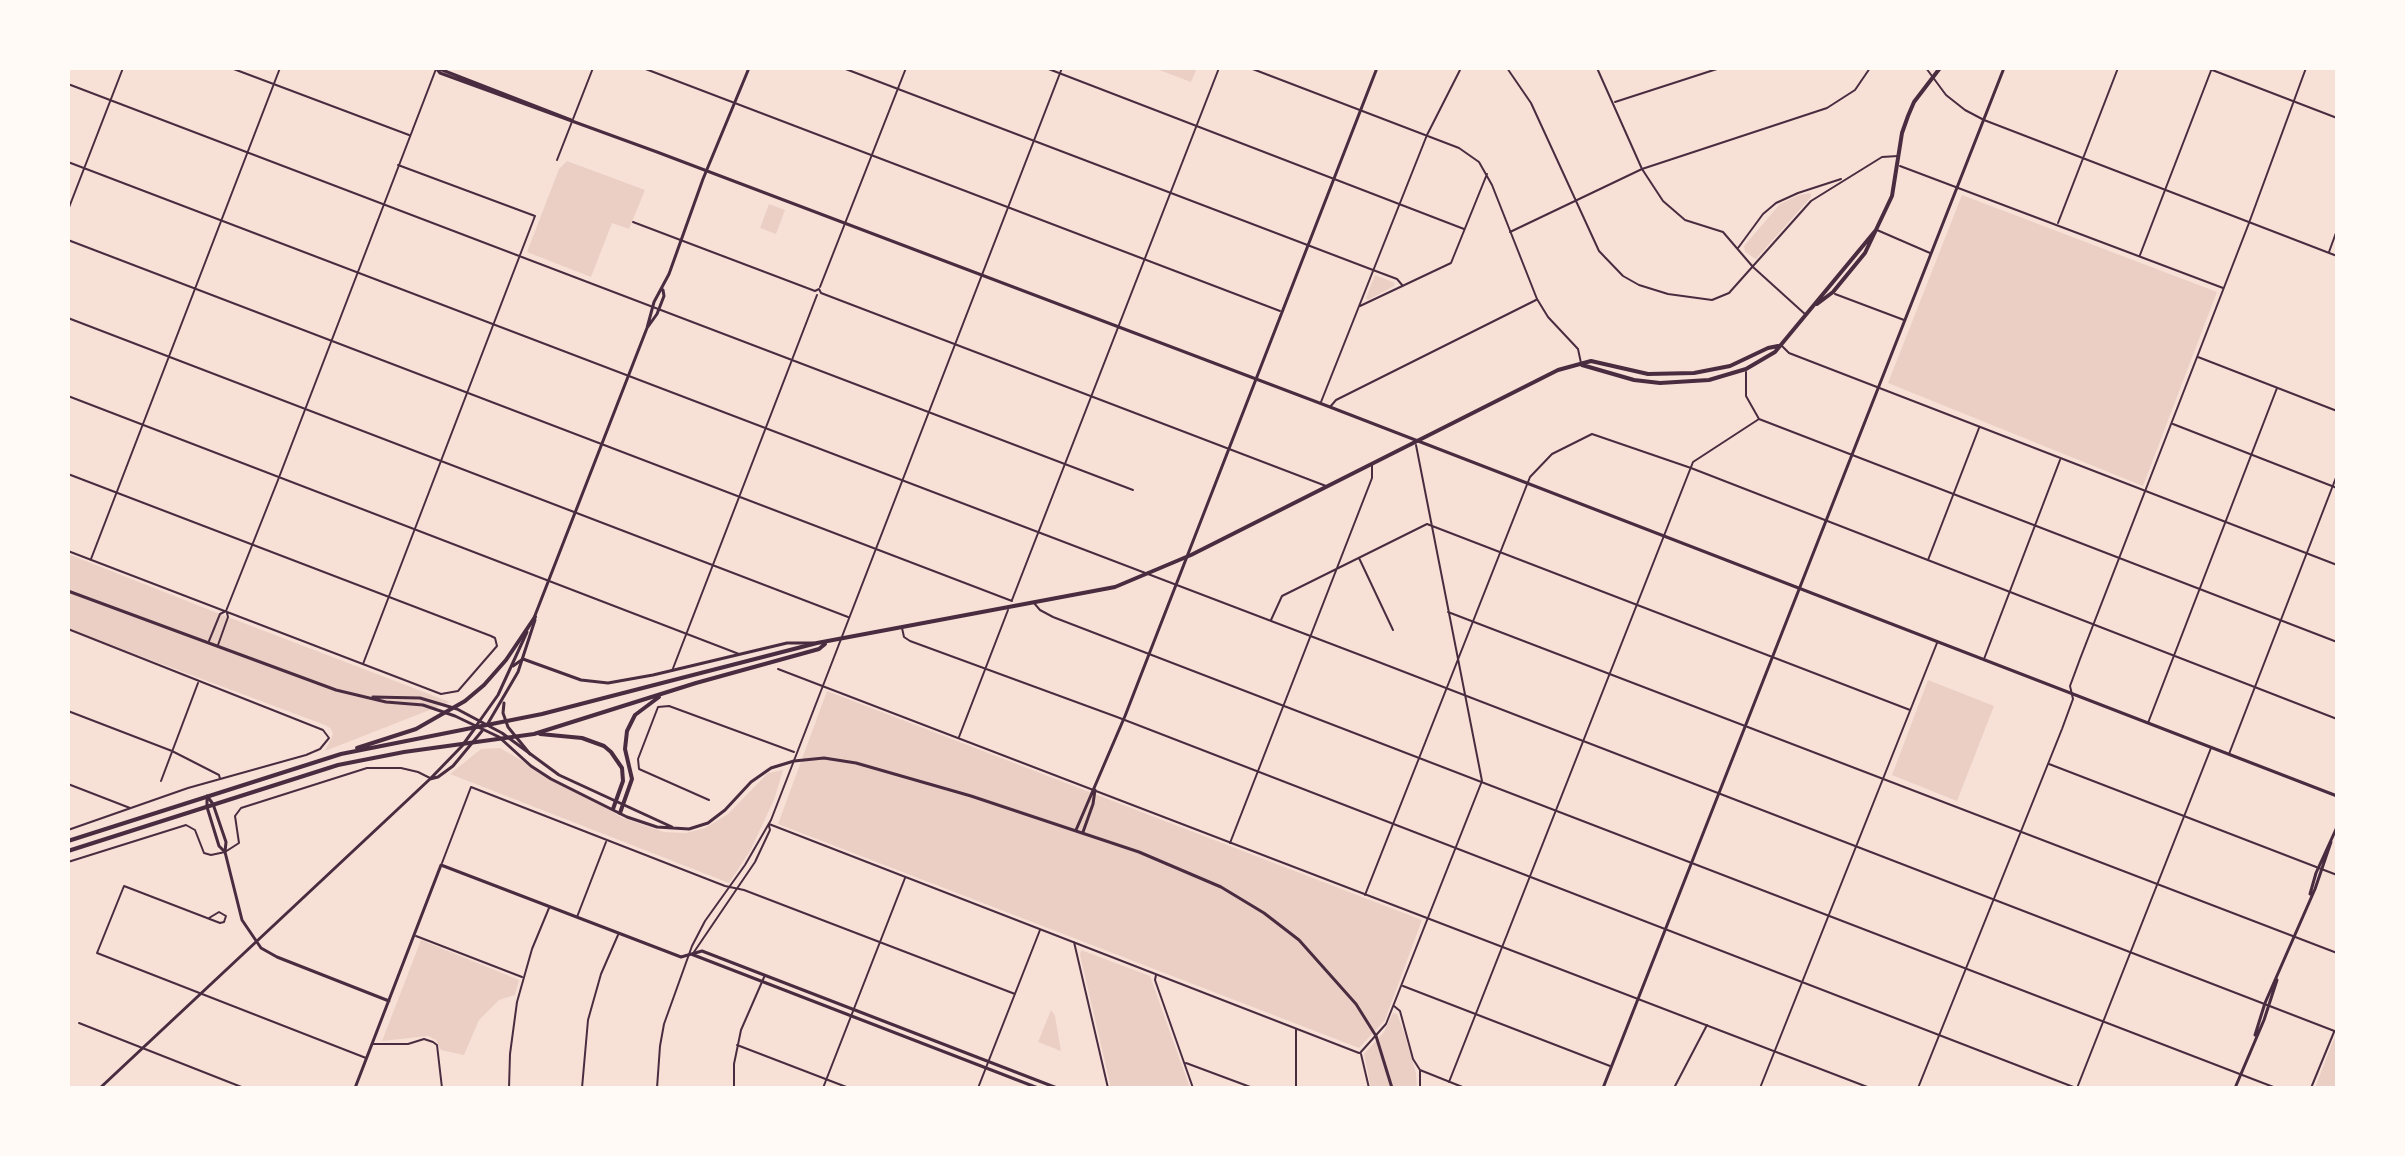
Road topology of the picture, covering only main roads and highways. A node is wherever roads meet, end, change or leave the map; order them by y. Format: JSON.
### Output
{"nodes":[{"id":1,"x":1940,"y":68,"type":"edge"},
{"id":2,"x":1876,"y":230,"type":"junction"},
{"id":3,"x":1815,"y":305,"type":"junction"},
{"id":4,"x":1779,"y":345,"type":"junction"},
{"id":5,"x":1581,"y":364,"type":"junction"},
{"id":6,"x":535,"y":617,"type":"road end"},
{"id":7,"x":827,"y":643,"type":"junction"},
{"id":8,"x":668,"y":691,"type":"junction"},
{"id":9,"x":534,"y":734,"type":"junction"},
{"id":10,"x":341,"y":754,"type":"junction"},
{"id":11,"x":613,"y":809,"type":"road end"},
{"id":12,"x":620,"y":813,"type":"road end"},
{"id":13,"x":68,"y":841,"type":"edge"},
{"id":14,"x":68,"y":851,"type":"edge"}],
"edges":[{"from":1,"to":2,"type":"main road"},
{"from":2,"to":3,"type":"main road"},
{"from":2,"to":3,"type":"main road"},
{"from":3,"to":4,"type":"main road"},
{"from":4,"to":5,"type":"main road"},
{"from":4,"to":5,"type":"main road"},
{"from":5,"to":7,"type":"main road"},
{"from":6,"to":10,"type":"main road"},
{"from":7,"to":8,"type":"main road"},
{"from":7,"to":10,"type":"main road"},
{"from":8,"to":9,"type":"main road"},
{"from":8,"to":12,"type":"main road"},
{"from":9,"to":11,"type":"main road"},
{"from":9,"to":14,"type":"main road"},
{"from":10,"to":13,"type":"main road"}]}
